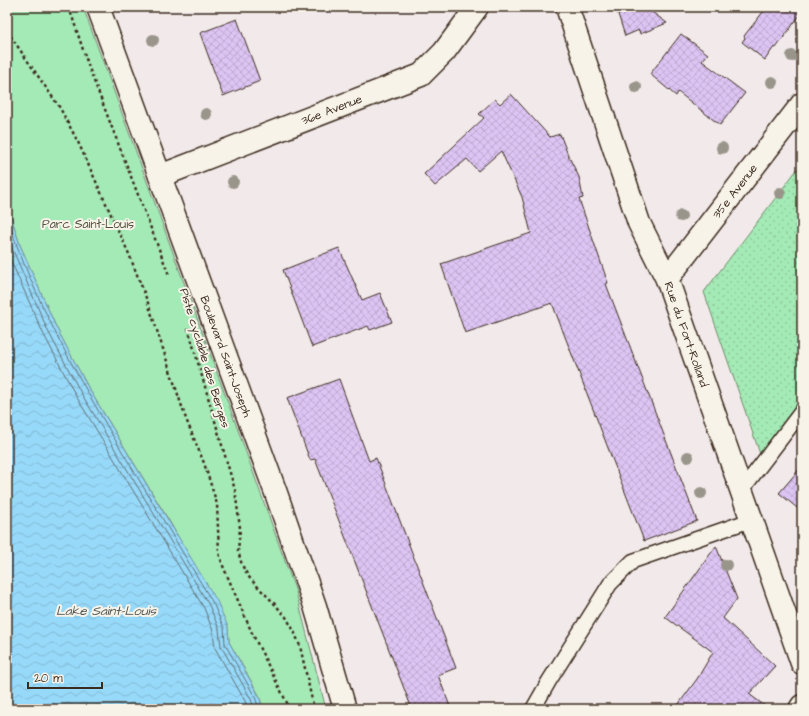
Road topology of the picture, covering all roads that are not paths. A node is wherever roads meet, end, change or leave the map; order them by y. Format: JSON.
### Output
{"nodes":[{"id":1,"x":98,"y":7,"type":"edge"},
{"id":2,"x":477,"y":7,"type":"edge"},
{"id":3,"x":567,"y":7,"type":"edge"},
{"id":4,"x":802,"y":104,"type":"edge"},
{"id":5,"x":160,"y":176,"type":"junction"},
{"id":6,"x":667,"y":278,"type":"junction"},
{"id":7,"x":802,"y":411,"type":"edge"},
{"id":8,"x":741,"y":491,"type":"junction"},
{"id":9,"x":751,"y":520,"type":"junction"},
{"id":10,"x":802,"y":663,"type":"edge"},
{"id":11,"x":802,"y":706,"type":"edge"},
{"id":12,"x":345,"y":709,"type":"edge"},
{"id":13,"x":533,"y":709,"type":"edge"},
{"id":14,"x":800,"y":709,"type":"edge"}],
"edges":[{"from":1,"to":5,"type":"street","name":"Boulevard Saint-Joseph"},
{"from":2,"to":5,"type":"street","name":"36e Avenue"},
{"from":3,"to":6,"type":"street","name":"Rue du Fort-Rolland"},
{"from":4,"to":6,"type":"street","name":"35e Avenue"},
{"from":5,"to":12,"type":"street","name":"Boulevard Saint-Joseph"},
{"from":6,"to":8,"type":"street","name":"Rue du Fort-Rolland"},
{"from":7,"to":8,"type":"lane"},
{"from":8,"to":9,"type":"street","name":"Rue du Fort-Rolland"},
{"from":9,"to":10,"type":"street","name":"Rue du Fort-Rolland"},
{"from":9,"to":13,"type":"lane"},
{"from":11,"to":14,"type":"street"}]}
